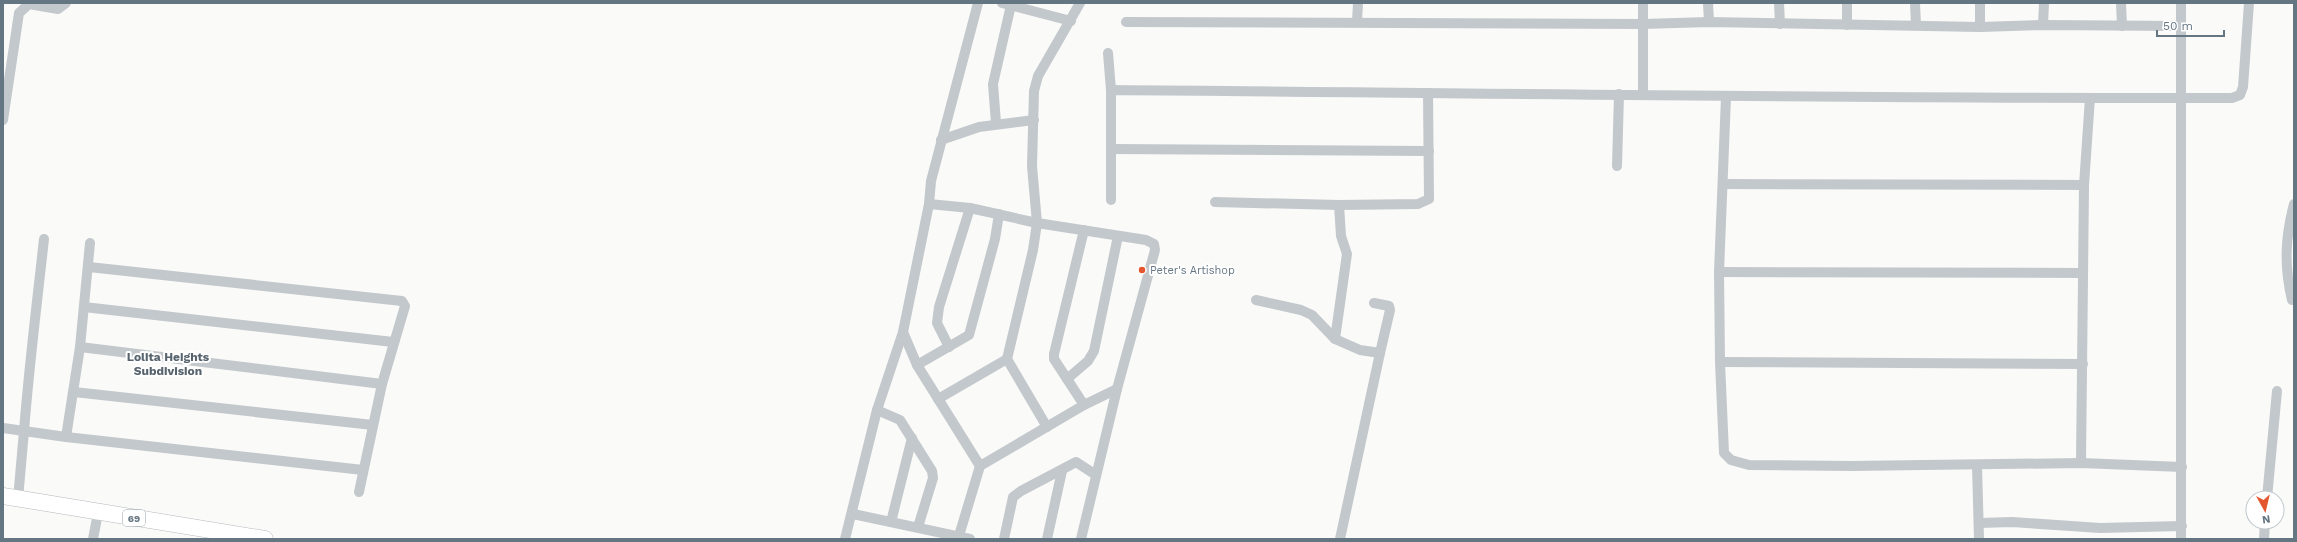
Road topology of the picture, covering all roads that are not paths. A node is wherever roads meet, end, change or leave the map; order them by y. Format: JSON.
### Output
{"nodes":[{"id":1,"x":66,"y":3,"type":"edge"},
{"id":2,"x":978,"y":3,"type":"edge"},
{"id":3,"x":1080,"y":3,"type":"edge"},
{"id":4,"x":1358,"y":3,"type":"edge"},
{"id":5,"x":1643,"y":3,"type":"edge"},
{"id":6,"x":1708,"y":3,"type":"edge"},
{"id":7,"x":1779,"y":3,"type":"edge"},
{"id":8,"x":1847,"y":3,"type":"edge"},
{"id":9,"x":1915,"y":3,"type":"edge"},
{"id":10,"x":1980,"y":3,"type":"edge"},
{"id":11,"x":2044,"y":3,"type":"edge"},
{"id":12,"x":2121,"y":3,"type":"edge"},
{"id":13,"x":2181,"y":3,"type":"edge"},
{"id":14,"x":2249,"y":3,"type":"edge"},
{"id":15,"x":1007,"y":4,"type":"edge"},
{"id":16,"x":1071,"y":21,"type":"junction"},
{"id":17,"x":1126,"y":22,"type":"dead end"},
{"id":18,"x":1357,"y":22,"type":"junction"},
{"id":19,"x":1709,"y":22,"type":"junction"},
{"id":20,"x":1643,"y":24,"type":"junction"},
{"id":21,"x":1780,"y":24,"type":"junction"},
{"id":22,"x":1847,"y":25,"type":"junction"},
{"id":23,"x":1916,"y":25,"type":"junction"},
{"id":24,"x":2043,"y":25,"type":"junction"},
{"id":25,"x":2122,"y":26,"type":"junction"},
{"id":26,"x":2181,"y":26,"type":"junction"},
{"id":27,"x":1980,"y":27,"type":"junction"},
{"id":28,"x":1108,"y":54,"type":"dead end"},
{"id":29,"x":1111,"y":90,"type":"junction"},
{"id":30,"x":1428,"y":93,"type":"junction"},
{"id":31,"x":1619,"y":94,"type":"junction"},
{"id":32,"x":1643,"y":94,"type":"junction"},
{"id":33,"x":1726,"y":97,"type":"junction"},
{"id":34,"x":2090,"y":98,"type":"junction"},
{"id":35,"x":2183,"y":98,"type":"junction"},
{"id":36,"x":3,"y":120,"type":"edge"},
{"id":37,"x":1034,"y":120,"type":"junction"},
{"id":38,"x":996,"y":123,"type":"junction"},
{"id":39,"x":941,"y":140,"type":"junction"},
{"id":40,"x":1112,"y":148,"type":"junction"},
{"id":41,"x":1429,"y":151,"type":"junction"},
{"id":42,"x":1617,"y":166,"type":"dead end"},
{"id":43,"x":1724,"y":184,"type":"junction"},
{"id":44,"x":2084,"y":185,"type":"junction"},
{"id":45,"x":1111,"y":200,"type":"dead end"},
{"id":46,"x":1215,"y":202,"type":"dead end"},
{"id":47,"x":929,"y":204,"type":"junction"},
{"id":48,"x":2294,"y":204,"type":"edge"},
{"id":49,"x":1339,"y":205,"type":"junction"},
{"id":50,"x":970,"y":208,"type":"junction"},
{"id":51,"x":999,"y":214,"type":"junction"},
{"id":52,"x":1037,"y":223,"type":"junction"},
{"id":53,"x":1084,"y":230,"type":"junction"},
{"id":54,"x":1118,"y":236,"type":"junction"},
{"id":55,"x":44,"y":239,"type":"dead end"},
{"id":56,"x":90,"y":243,"type":"dead end"},
{"id":57,"x":88,"y":267,"type":"junction"},
{"id":58,"x":1719,"y":272,"type":"junction"},
{"id":59,"x":2083,"y":273,"type":"junction"},
{"id":60,"x":1256,"y":300,"type":"dead end"},
{"id":61,"x":2292,"y":300,"type":"dead end"},
{"id":62,"x":1374,"y":303,"type":"dead end"},
{"id":63,"x":84,"y":307,"type":"junction"},
{"id":64,"x":903,"y":332,"type":"junction"},
{"id":65,"x":1335,"y":339,"type":"junction"},
{"id":66,"x":393,"y":342,"type":"junction"},
{"id":67,"x":80,"y":347,"type":"junction"},
{"id":68,"x":949,"y":347,"type":"junction"},
{"id":69,"x":1380,"y":353,"type":"junction"},
{"id":70,"x":1007,"y":359,"type":"junction"},
{"id":71,"x":1720,"y":362,"type":"junction"},
{"id":72,"x":2083,"y":364,"type":"junction"},
{"id":73,"x":917,"y":366,"type":"junction"},
{"id":74,"x":1067,"y":379,"type":"junction"},
{"id":75,"x":382,"y":384,"type":"junction"},
{"id":76,"x":1117,"y":389,"type":"junction"},
{"id":77,"x":2277,"y":391,"type":"dead end"},
{"id":78,"x":74,"y":392,"type":"junction"},
{"id":79,"x":938,"y":399,"type":"junction"},
{"id":80,"x":1084,"y":405,"type":"junction"},
{"id":81,"x":877,"y":410,"type":"junction"},
{"id":82,"x":373,"y":425,"type":"junction"},
{"id":83,"x":1047,"y":427,"type":"junction"},
{"id":84,"x":3,"y":428,"type":"edge"},
{"id":85,"x":24,"y":431,"type":"junction"},
{"id":86,"x":66,"y":437,"type":"junction"},
{"id":87,"x":912,"y":438,"type":"junction"},
{"id":88,"x":2081,"y":463,"type":"junction"},
{"id":89,"x":1977,"y":465,"type":"junction"},
{"id":90,"x":980,"y":466,"type":"junction"},
{"id":91,"x":2182,"y":467,"type":"junction"},
{"id":92,"x":363,"y":470,"type":"junction"},
{"id":93,"x":1062,"y":471,"type":"junction"},
{"id":94,"x":1096,"y":476,"type":"junction"},
{"id":95,"x":2268,"y":490,"type":"edge"},
{"id":96,"x":359,"y":492,"type":"dead end"},
{"id":97,"x":10,"y":498,"type":"edge"},
{"id":98,"x":98,"y":512,"type":"junction"},
{"id":99,"x":853,"y":514,"type":"junction"},
{"id":100,"x":891,"y":522,"type":"junction"},
{"id":101,"x":1979,"y":523,"type":"junction"},
{"id":102,"x":2182,"y":526,"type":"junction"},
{"id":103,"x":924,"y":532,"type":"edge"},
{"id":104,"x":959,"y":538,"type":"edge"},
{"id":105,"x":93,"y":539,"type":"edge"},
{"id":106,"x":265,"y":539,"type":"edge"},
{"id":107,"x":845,"y":539,"type":"edge"},
{"id":108,"x":970,"y":539,"type":"edge"},
{"id":109,"x":1004,"y":539,"type":"edge"},
{"id":110,"x":1047,"y":539,"type":"edge"},
{"id":111,"x":1081,"y":539,"type":"edge"},
{"id":112,"x":1340,"y":539,"type":"edge"},
{"id":113,"x":1979,"y":539,"type":"edge"},
{"id":114,"x":2181,"y":539,"type":"edge"}],
"edges":[{"from":1,"to":36,"type":"street"},
{"from":2,"to":39,"type":"street"},
{"from":3,"to":16,"type":"street"},
{"from":4,"to":18,"type":"street"},
{"from":5,"to":20,"type":"street"},
{"from":6,"to":19,"type":"street"},
{"from":7,"to":21,"type":"street"},
{"from":8,"to":22,"type":"street"},
{"from":9,"to":23,"type":"street"},
{"from":10,"to":27,"type":"street"},
{"from":11,"to":24,"type":"street"},
{"from":12,"to":25,"type":"street"},
{"from":13,"to":26,"type":"street"},
{"from":14,"to":35,"type":"street"},
{"from":15,"to":16,"type":"street"},
{"from":15,"to":38,"type":"street"},
{"from":16,"to":37,"type":"street"},
{"from":17,"to":18,"type":"street"},
{"from":18,"to":20,"type":"street"},
{"from":19,"to":20,"type":"street"},
{"from":19,"to":21,"type":"street"},
{"from":20,"to":32,"type":"street"},
{"from":21,"to":22,"type":"street"},
{"from":22,"to":23,"type":"street"},
{"from":23,"to":27,"type":"street"},
{"from":24,"to":25,"type":"street"},
{"from":24,"to":27,"type":"street"},
{"from":25,"to":26,"type":"street"},
{"from":26,"to":35,"type":"street"},
{"from":28,"to":29,"type":"street"},
{"from":29,"to":30,"type":"street"},
{"from":29,"to":40,"type":"street"},
{"from":30,"to":31,"type":"street"},
{"from":30,"to":41,"type":"street"},
{"from":31,"to":32,"type":"street"},
{"from":31,"to":42,"type":"street"},
{"from":32,"to":33,"type":"street"},
{"from":33,"to":34,"type":"street"},
{"from":33,"to":43,"type":"street"},
{"from":34,"to":35,"type":"street"},
{"from":34,"to":44,"type":"street"},
{"from":35,"to":91,"type":"street"},
{"from":37,"to":38,"type":"street"},
{"from":37,"to":52,"type":"street"},
{"from":38,"to":39,"type":"street"},
{"from":39,"to":47,"type":"street"},
{"from":40,"to":41,"type":"street"},
{"from":40,"to":45,"type":"street"},
{"from":41,"to":49,"type":"street"},
{"from":43,"to":44,"type":"street"},
{"from":43,"to":58,"type":"street"},
{"from":44,"to":59,"type":"street"},
{"from":46,"to":49,"type":"street"},
{"from":47,"to":50,"type":"street"},
{"from":47,"to":64,"type":"street"},
{"from":48,"to":61,"type":"street"},
{"from":49,"to":65,"type":"street"},
{"from":50,"to":51,"type":"street"},
{"from":50,"to":68,"type":"street"},
{"from":51,"to":52,"type":"street"},
{"from":51,"to":68,"type":"street"},
{"from":52,"to":53,"type":"street"},
{"from":52,"to":70,"type":"street"},
{"from":53,"to":54,"type":"street"},
{"from":53,"to":74,"type":"street"},
{"from":54,"to":74,"type":"street"},
{"from":54,"to":76,"type":"street"},
{"from":55,"to":85,"type":"street"},
{"from":56,"to":57,"type":"street"},
{"from":57,"to":63,"type":"street"},
{"from":57,"to":66,"type":"street"},
{"from":58,"to":59,"type":"street"},
{"from":58,"to":71,"type":"street"},
{"from":59,"to":72,"type":"street"},
{"from":60,"to":65,"type":"street"},
{"from":62,"to":69,"type":"street"},
{"from":63,"to":66,"type":"street"},
{"from":63,"to":67,"type":"street"},
{"from":64,"to":73,"type":"street"},
{"from":64,"to":81,"type":"street"},
{"from":65,"to":69,"type":"street"},
{"from":66,"to":75,"type":"street"},
{"from":67,"to":75,"type":"street"},
{"from":67,"to":78,"type":"street"},
{"from":68,"to":73,"type":"street"},
{"from":69,"to":112,"type":"street"},
{"from":70,"to":79,"type":"street"},
{"from":70,"to":83,"type":"street"},
{"from":71,"to":72,"type":"street"},
{"from":71,"to":89,"type":"street"},
{"from":72,"to":88,"type":"street"},
{"from":73,"to":79,"type":"street"},
{"from":74,"to":80,"type":"street"},
{"from":75,"to":82,"type":"street"},
{"from":76,"to":80,"type":"street"},
{"from":76,"to":94,"type":"street"},
{"from":77,"to":95,"type":"street"},
{"from":78,"to":82,"type":"street"},
{"from":78,"to":86,"type":"street"},
{"from":79,"to":90,"type":"street"},
{"from":80,"to":83,"type":"street"},
{"from":81,"to":87,"type":"street"},
{"from":81,"to":99,"type":"street"},
{"from":82,"to":92,"type":"street"},
{"from":83,"to":90,"type":"street"},
{"from":84,"to":85,"type":"street"},
{"from":85,"to":86,"type":"street"},
{"from":85,"to":97,"type":"street"},
{"from":86,"to":92,"type":"street"},
{"from":87,"to":100,"type":"street"},
{"from":87,"to":103,"type":"street"},
{"from":88,"to":89,"type":"street"},
{"from":88,"to":91,"type":"street"},
{"from":89,"to":101,"type":"street"},
{"from":90,"to":104,"type":"street"},
{"from":91,"to":102,"type":"street"},
{"from":92,"to":96,"type":"street"},
{"from":93,"to":94,"type":"street"},
{"from":93,"to":109,"type":"street"},
{"from":93,"to":110,"type":"street"},
{"from":94,"to":111,"type":"street"},
{"from":97,"to":98,"type":"main road","number":"69"},
{"from":98,"to":105,"type":"street"},
{"from":98,"to":106,"type":"main road","number":"69"},
{"from":99,"to":100,"type":"street"},
{"from":99,"to":107,"type":"street"},
{"from":100,"to":103,"type":"street"},
{"from":101,"to":102,"type":"street"},
{"from":101,"to":113,"type":"street"},
{"from":102,"to":114,"type":"street"},
{"from":103,"to":104,"type":"street"},
{"from":104,"to":108,"type":"street"}]}
